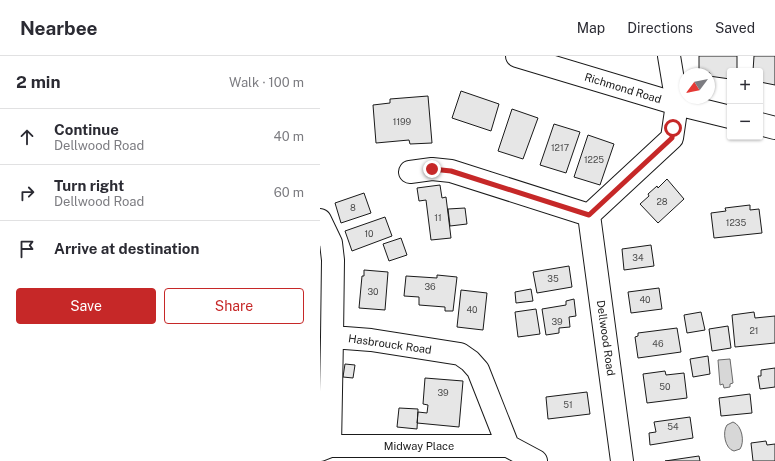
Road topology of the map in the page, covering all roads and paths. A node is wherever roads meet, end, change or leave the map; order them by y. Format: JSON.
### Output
{"nodes":[{"id":1,"x":517,"y":56,"type":"edge"},
{"id":2,"x":669,"y":56,"type":"edge"},
{"id":3,"x":677,"y":104,"type":"junction"},
{"id":4,"x":727,"y":116,"type":"edge"},
{"id":5,"x":763,"y":125,"type":"edge"},
{"id":6,"x":775,"y":128,"type":"edge"},
{"id":7,"x":410,"y":172,"type":"dead end"},
{"id":8,"x":589,"y":215,"type":"junction"},
{"id":9,"x":320,"y":220,"type":"edge"},
{"id":10,"x":332,"y":337,"type":"junction"},
{"id":11,"x":508,"y":446,"type":"junction"},
{"id":12,"x":325,"y":448,"type":"edge"},
{"id":13,"x":536,"y":461,"type":"edge"},
{"id":14,"x":622,"y":461,"type":"edge"}],
"edges":[{"from":1,"to":3,"type":"street","name":"Richmond Road"},
{"from":2,"to":3,"type":"street"},
{"from":3,"to":4,"type":"street","name":"Richmond Road"},
{"from":3,"to":8,"type":"street"},
{"from":5,"to":6,"type":"street"},
{"from":7,"to":8,"type":"street"},
{"from":8,"to":14,"type":"street","name":"Dellwood Road"},
{"from":9,"to":10,"type":"street","name":"Hasbrouck Road"},
{"from":10,"to":11,"type":"street","name":"Hasbrouck Road"},
{"from":10,"to":12,"type":"street"},
{"from":11,"to":12,"type":"street","name":"Midway Place"},
{"from":11,"to":13,"type":"street"}]}
